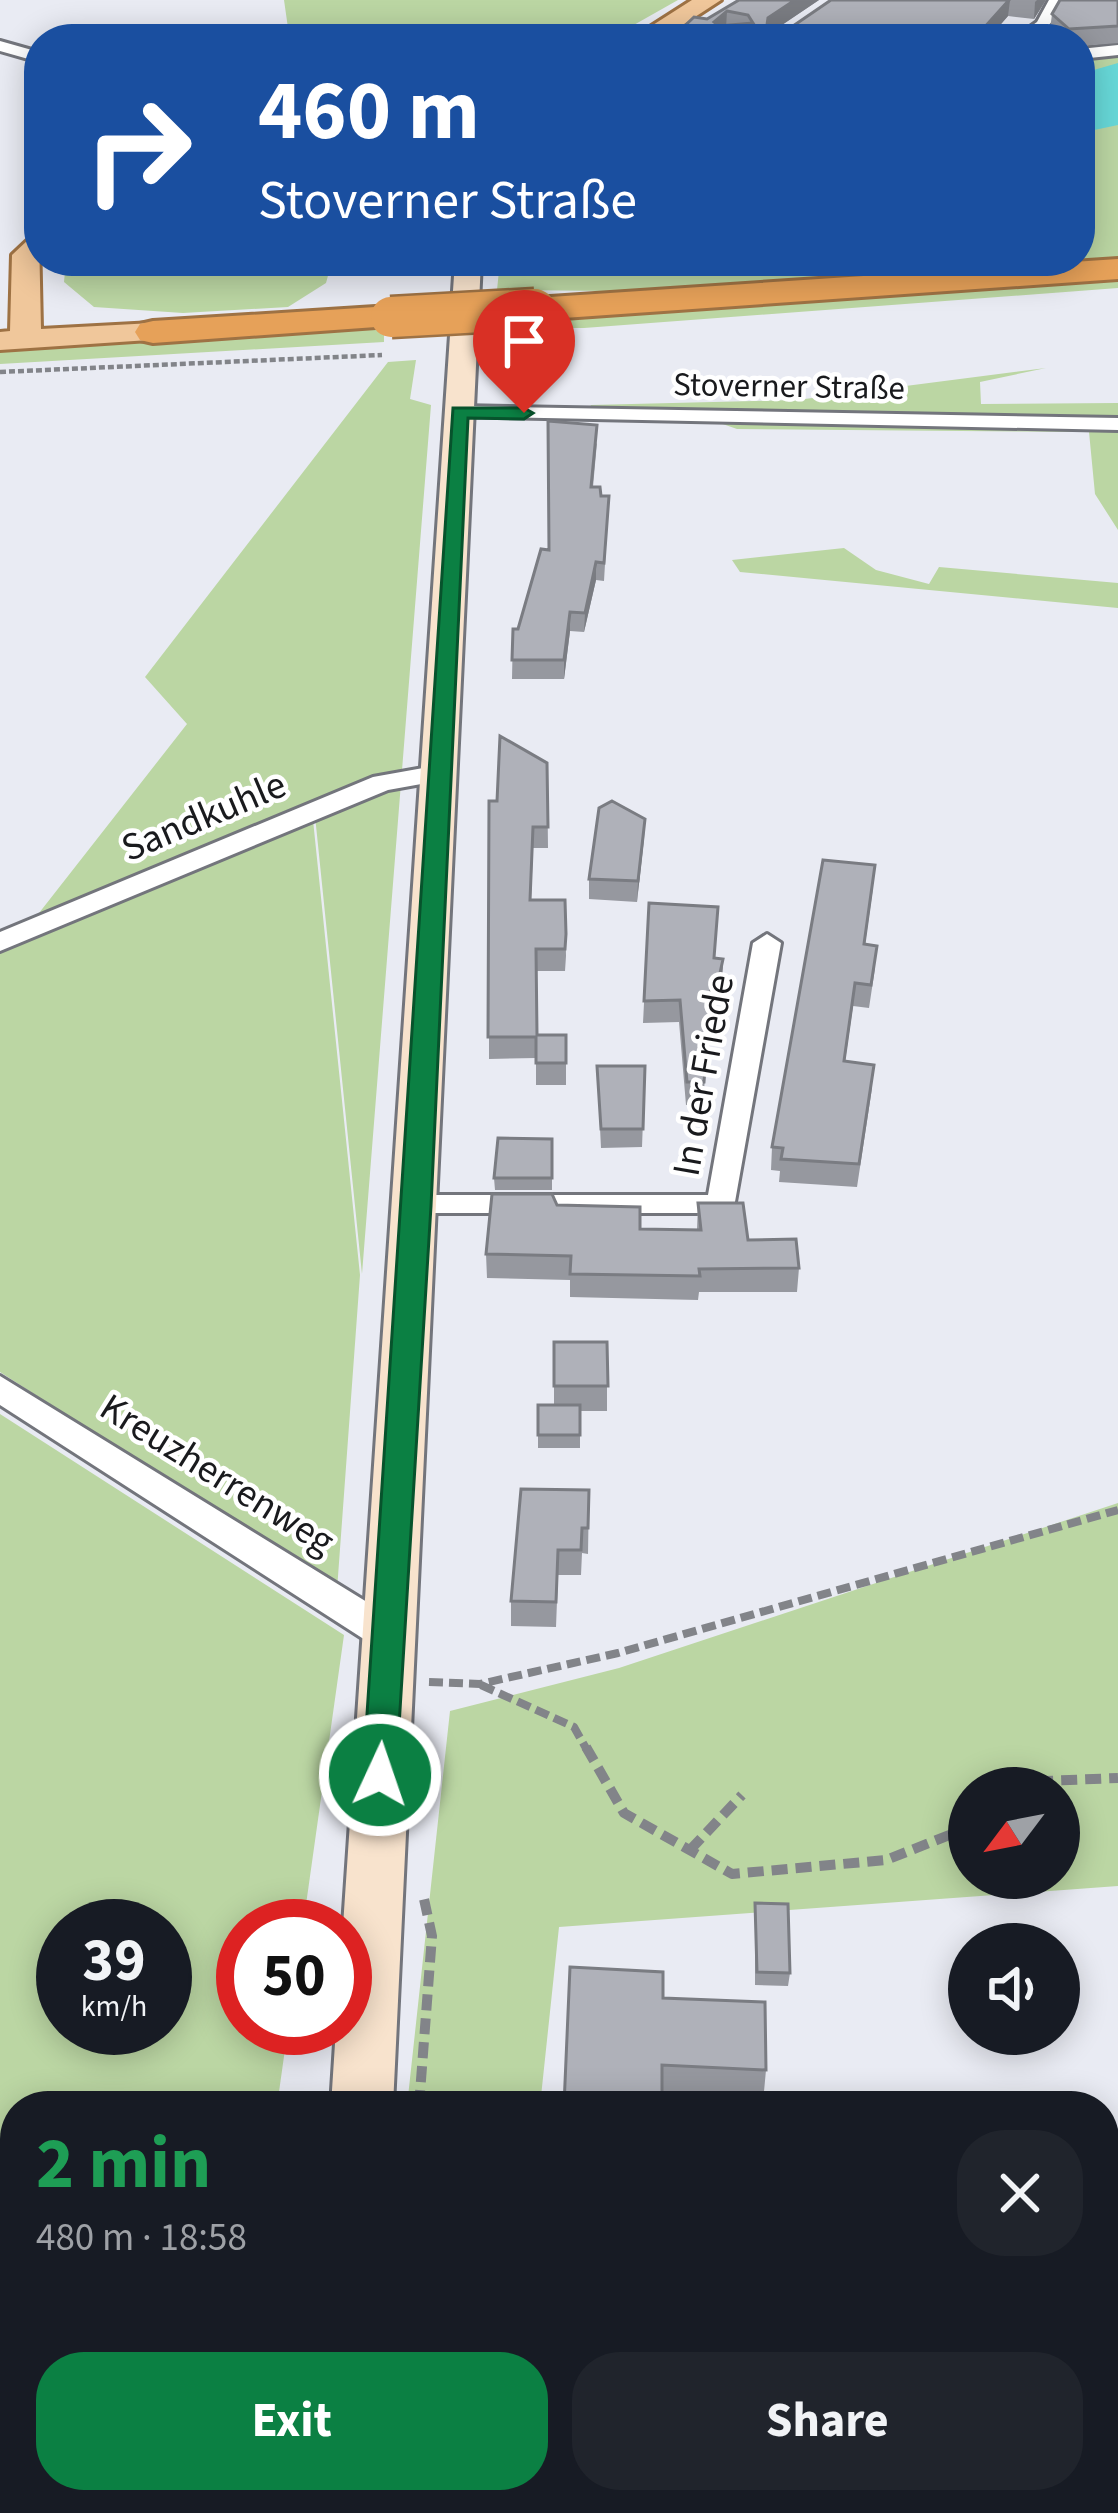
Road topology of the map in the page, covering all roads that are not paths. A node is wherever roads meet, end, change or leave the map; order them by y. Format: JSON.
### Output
{"nodes":[{"id":1,"x":709,"y":0,"type":"edge"},
{"id":2,"x":668,"y":24,"type":"edge"},
{"id":3,"x":24,"y":276,"type":"edge"},
{"id":4,"x":466,"y":276,"type":"edge"},
{"id":5,"x":1016,"y":276,"type":"edge"},
{"id":6,"x":17,"y":329,"type":"edge"},
{"id":7,"x":153,"y":332,"type":"joint"},
{"id":8,"x":460,"y":412,"type":"junction"},
{"id":9,"x":1118,"y":424,"type":"edge"},
{"id":10,"x":440,"y":772,"type":"junction"},
{"id":11,"x":0,"y":942,"type":"edge"},
{"id":12,"x":767,"y":943,"type":"dead end"},
{"id":13,"x":417,"y":1206,"type":"junction"},
{"id":14,"x":0,"y":1388,"type":"edge"},
{"id":15,"x":387,"y":1634,"type":"junction"},
{"id":16,"x":363,"y":2091,"type":"edge"}],
"edges":[{"from":1,"to":2,"type":"main road"},
{"from":3,"to":6,"type":"main road"},
{"from":4,"to":8,"type":"main road"},
{"from":5,"to":7,"type":"highway","bridge":true},
{"from":6,"to":7,"type":"main road"},
{"from":8,"to":9,"type":"street","name":"Stoverner Straße"},
{"from":8,"to":10,"type":"main road"},
{"from":10,"to":11,"type":"street","name":"Sandkuhle"},
{"from":10,"to":13,"type":"main road"},
{"from":12,"to":13,"type":"street","name":"In der Friede"},
{"from":13,"to":15,"type":"main road"},
{"from":14,"to":15,"type":"street","name":"Kreuzherrenweg"},
{"from":15,"to":16,"type":"main road"}]}
